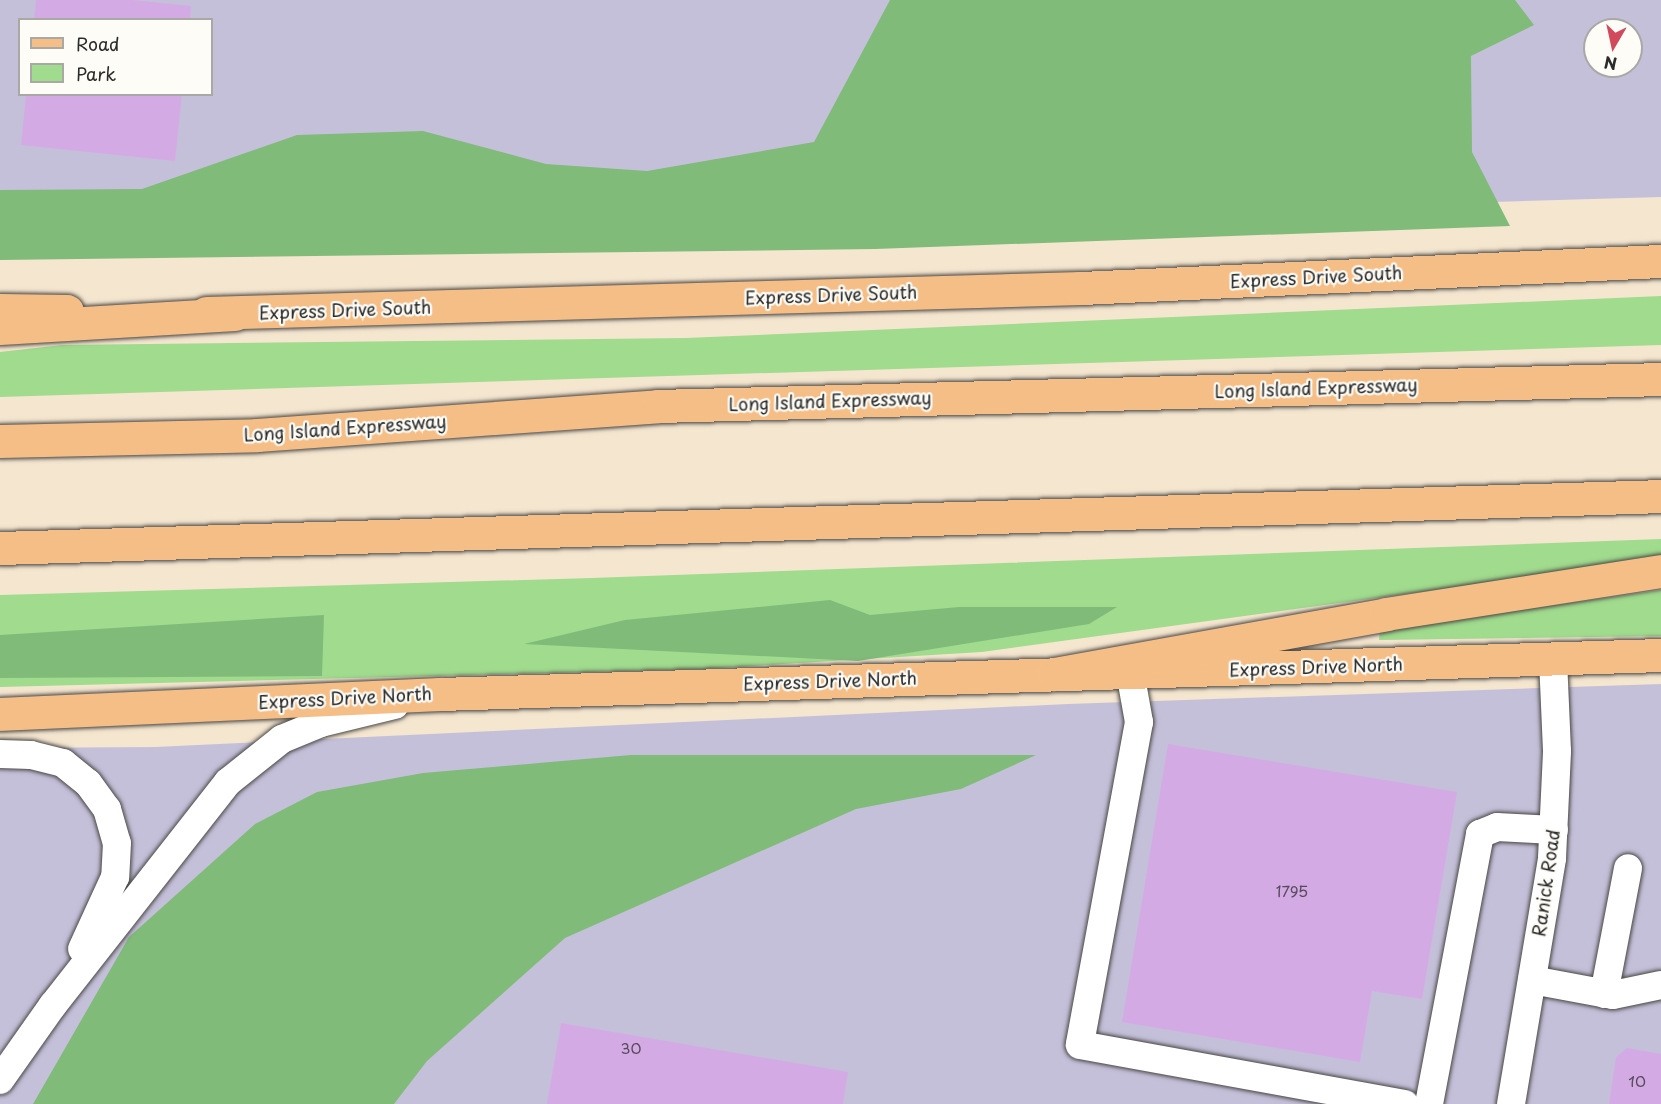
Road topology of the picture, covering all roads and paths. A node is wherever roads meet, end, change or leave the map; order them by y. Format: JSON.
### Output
{"nodes":[{"id":1,"x":1661,"y":261,"type":"edge"},
{"id":2,"x":0,"y":310,"type":"edge"},
{"id":3,"x":235,"y":314,"type":"junction"},
{"id":4,"x":0,"y":327,"type":"edge"},
{"id":5,"x":1661,"y":378,"type":"edge"},
{"id":6,"x":0,"y":441,"type":"edge"},
{"id":7,"x":1661,"y":496,"type":"edge"},
{"id":8,"x":0,"y":548,"type":"edge"},
{"id":9,"x":1661,"y":572,"type":"edge"},
{"id":10,"x":1661,"y":656,"type":"edge"},
{"id":11,"x":1553,"y":660,"type":"junction"},
{"id":12,"x":1130,"y":672,"type":"junction"},
{"id":13,"x":1054,"y":674,"type":"junction"},
{"id":14,"x":440,"y":694,"type":"junction"},
{"id":15,"x":0,"y":714,"type":"edge"},
{"id":16,"x":0,"y":754,"type":"edge"},
{"id":17,"x":1554,"y":830,"type":"junction"},
{"id":18,"x":1628,"y":868,"type":"dead end"},
{"id":19,"x":1532,"y":980,"type":"junction"},
{"id":20,"x":1661,"y":985,"type":"edge"},
{"id":21,"x":1604,"y":993,"type":"junction"},
{"id":22,"x":53,"y":1005,"type":"junction"},
{"id":23,"x":0,"y":1080,"type":"edge"},
{"id":24,"x":1405,"y":1104,"type":"edge"},
{"id":25,"x":1429,"y":1104,"type":"edge"},
{"id":26,"x":1510,"y":1104,"type":"edge"}],
"edges":[{"from":1,"to":3,"type":"main road","name":"Express Drive South"},
{"from":2,"to":3,"type":"main road","name":"Express Drive South"},
{"from":3,"to":4,"type":"main road"},
{"from":5,"to":6,"type":"main road","name":"Long Island Expressway"},
{"from":7,"to":8,"type":"main road"},
{"from":9,"to":13,"type":"main road"},
{"from":10,"to":11,"type":"main road","name":"Express Drive North"},
{"from":11,"to":12,"type":"main road","name":"Express Drive North"},
{"from":11,"to":17,"type":"street","name":"Ranick Road"},
{"from":12,"to":13,"type":"main road","name":"Express Drive North"},
{"from":12,"to":24,"type":"street"},
{"from":13,"to":14,"type":"main road","name":"Express Drive North"},
{"from":14,"to":15,"type":"main road","name":"Express Drive North"},
{"from":14,"to":22,"type":"street"},
{"from":16,"to":22,"type":"street"},
{"from":17,"to":19,"type":"street","name":"Ranick Road"},
{"from":17,"to":25,"type":"street"},
{"from":18,"to":21,"type":"street"},
{"from":19,"to":21,"type":"street"},
{"from":19,"to":26,"type":"street","name":"Ranick Road"},
{"from":20,"to":21,"type":"street"},
{"from":22,"to":23,"type":"street"}]}
